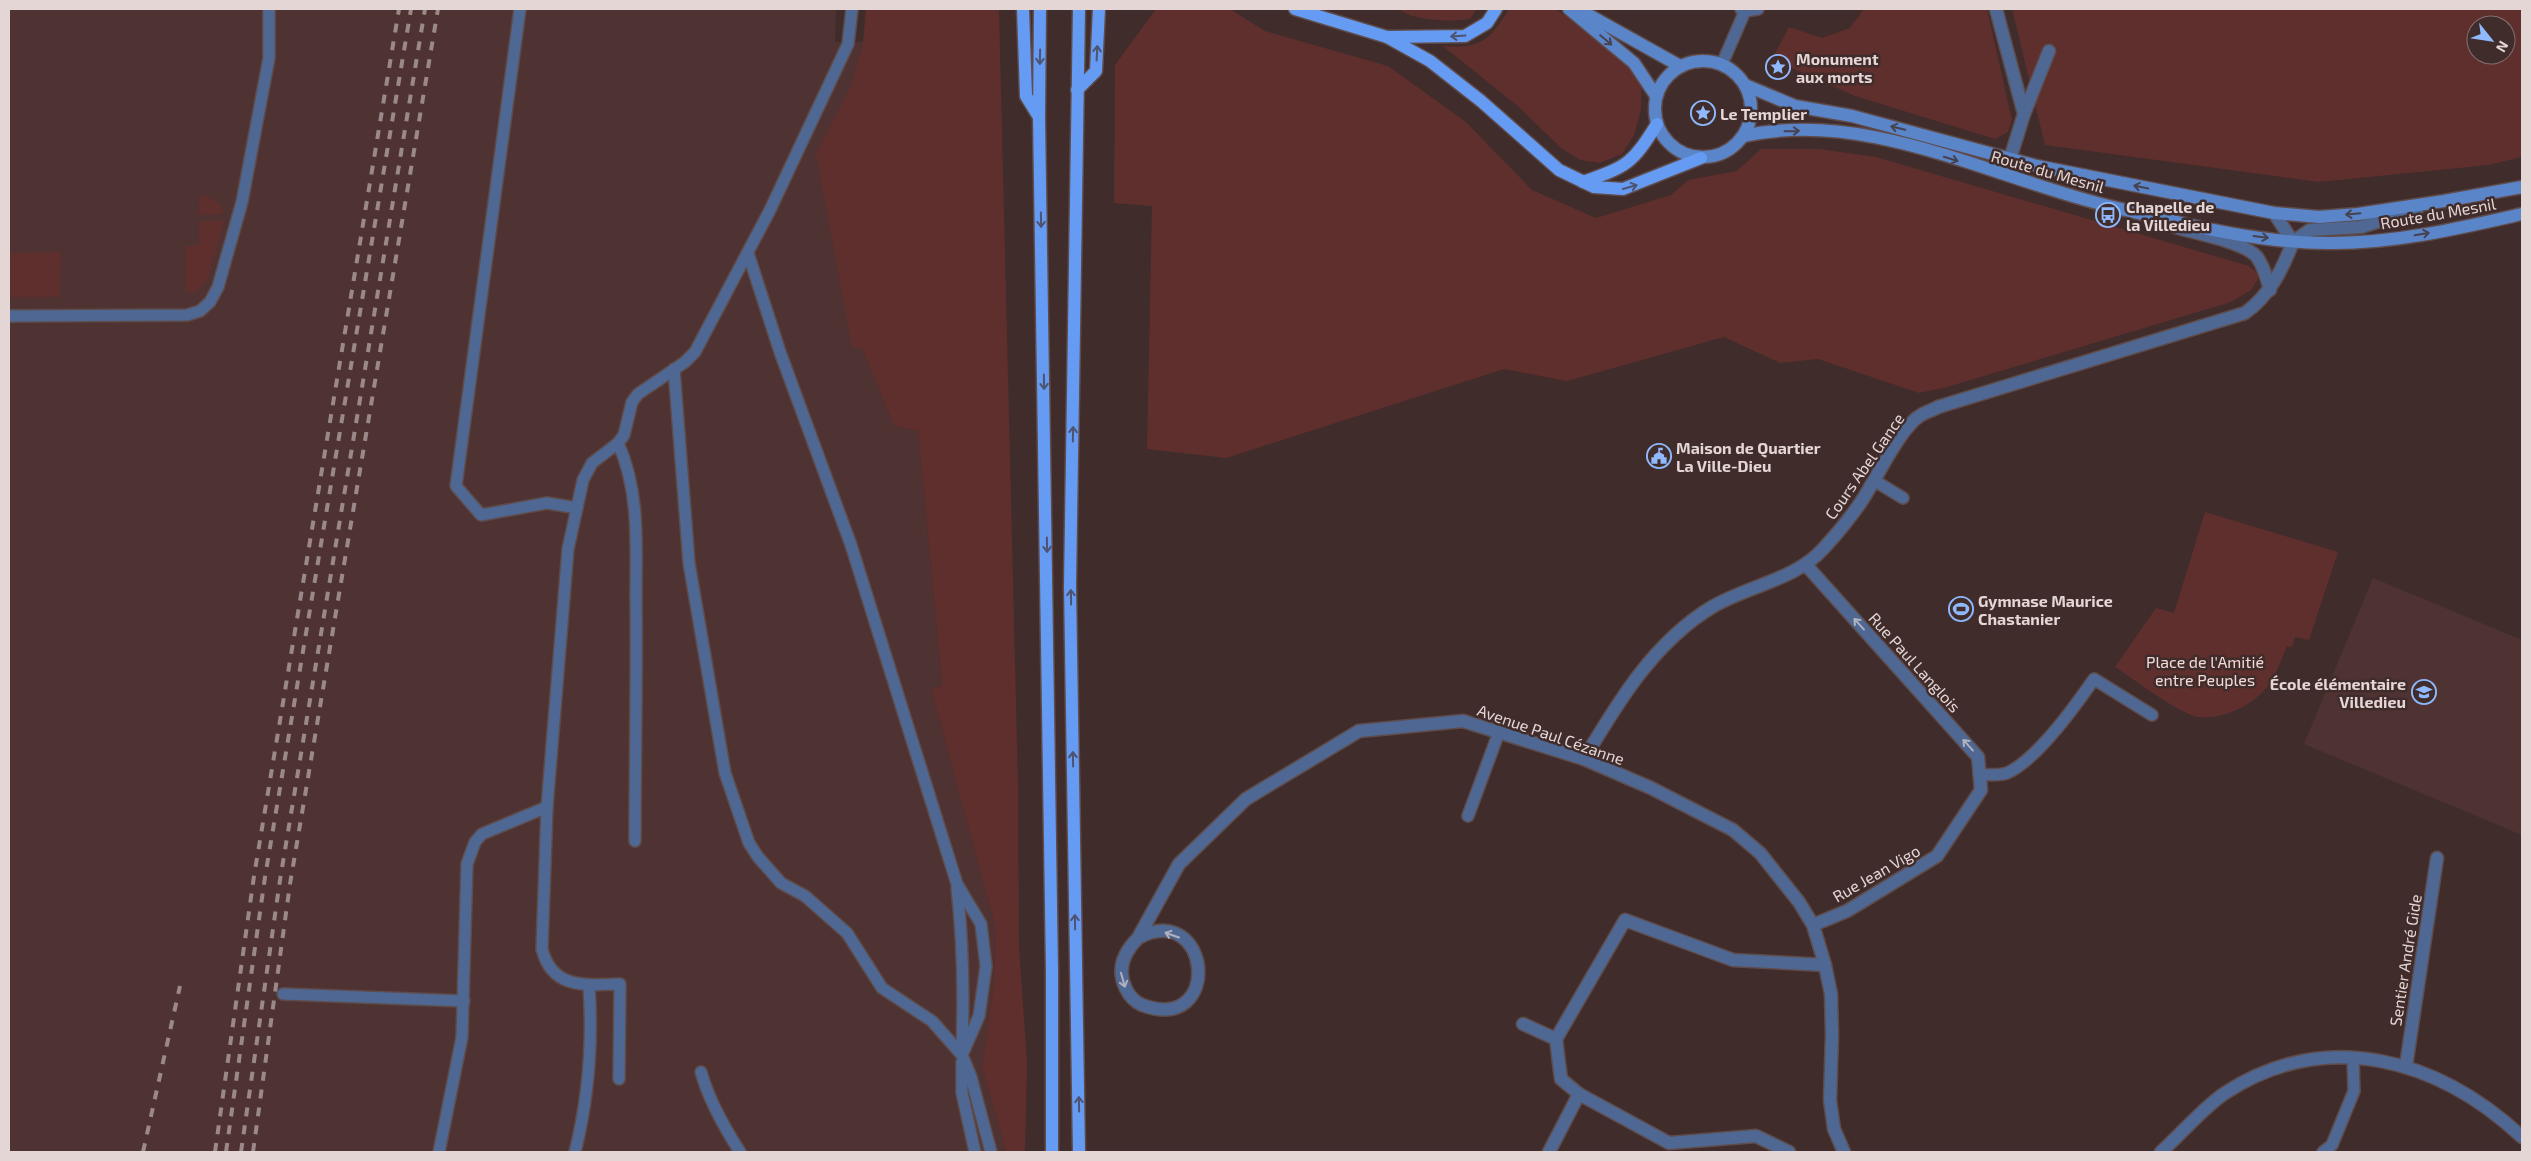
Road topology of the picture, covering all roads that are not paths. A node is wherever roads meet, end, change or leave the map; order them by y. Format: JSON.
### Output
{"nodes":[{"id":1,"x":269,"y":9,"type":"edge"},
{"id":2,"x":520,"y":9,"type":"edge"},
{"id":3,"x":852,"y":9,"type":"edge"},
{"id":4,"x":1023,"y":9,"type":"edge"},
{"id":5,"x":1040,"y":9,"type":"edge"},
{"id":6,"x":1079,"y":9,"type":"edge"},
{"id":7,"x":1100,"y":9,"type":"edge"},
{"id":8,"x":1295,"y":9,"type":"edge"},
{"id":9,"x":1496,"y":9,"type":"edge"},
{"id":10,"x":1569,"y":9,"type":"edge"},
{"id":11,"x":1578,"y":9,"type":"edge"},
{"id":12,"x":1758,"y":9,"type":"edge"},
{"id":13,"x":1996,"y":9,"type":"edge"},
{"id":14,"x":1743,"y":10,"type":"edge"},
{"id":15,"x":1387,"y":37,"type":"junction"},
{"id":16,"x":2049,"y":51,"type":"dead end"},
{"id":17,"x":1722,"y":64,"type":"junction"},
{"id":18,"x":1680,"y":66,"type":"junction"},
{"id":19,"x":1745,"y":85,"type":"junction"},
{"id":20,"x":1078,"y":90,"type":"junction"},
{"id":21,"x":1656,"y":96,"type":"junction"},
{"id":22,"x":2024,"y":114,"type":"junction"},
{"id":23,"x":1039,"y":117,"type":"junction"},
{"id":24,"x":1657,"y":124,"type":"junction"},
{"id":25,"x":1744,"y":136,"type":"junction"},
{"id":26,"x":1701,"y":158,"type":"junction"},
{"id":27,"x":2010,"y":159,"type":"junction"},
{"id":28,"x":1583,"y":182,"type":"junction"},
{"id":29,"x":2522,"y":187,"type":"edge"},
{"id":30,"x":2444,"y":202,"type":"junction"},
{"id":31,"x":2100,"y":204,"type":"junction"},
{"id":32,"x":2274,"y":213,"type":"junction"},
{"id":33,"x":2522,"y":214,"type":"edge"},
{"id":34,"x":2293,"y":242,"type":"junction"},
{"id":35,"x":748,"y":253,"type":"junction"},
{"id":36,"x":2270,"y":290,"type":"junction"},
{"id":37,"x":9,"y":316,"type":"edge"},
{"id":38,"x":674,"y":369,"type":"junction"},
{"id":39,"x":618,"y":443,"type":"junction"},
{"id":40,"x":1875,"y":481,"type":"junction"},
{"id":41,"x":1903,"y":498,"type":"dead end"},
{"id":42,"x":576,"y":508,"type":"junction"},
{"id":43,"x":1806,"y":565,"type":"junction"},
{"id":44,"x":2152,"y":715,"type":"dead end"},
{"id":45,"x":1499,"y":732,"type":"junction"},
{"id":46,"x":1584,"y":759,"type":"junction"},
{"id":47,"x":1979,"y":774,"type":"junction"},
{"id":48,"x":1981,"y":790,"type":"joint"},
{"id":49,"x":547,"y":807,"type":"junction"},
{"id":50,"x":1468,"y":816,"type":"dead end"},
{"id":51,"x":635,"y":841,"type":"dead end"},
{"id":52,"x":2437,"y":858,"type":"dead end"},
{"id":53,"x":956,"y":884,"type":"junction"},
{"id":54,"x":1813,"y":924,"type":"junction"},
{"id":55,"x":1138,"y":938,"type":"junction"},
{"id":56,"x":1825,"y":965,"type":"junction"},
{"id":57,"x":589,"y":986,"type":"junction"},
{"id":58,"x":283,"y":994,"type":"dead end"},
{"id":59,"x":464,"y":1001,"type":"junction"},
{"id":60,"x":1523,"y":1024,"type":"dead end"},
{"id":61,"x":1556,"y":1040,"type":"junction"},
{"id":62,"x":962,"y":1055,"type":"junction"},
{"id":63,"x":2353,"y":1058,"type":"junction"},
{"id":64,"x":2406,"y":1066,"type":"junction"},
{"id":65,"x":701,"y":1072,"type":"dead end"},
{"id":66,"x":619,"y":1079,"type":"dead end"},
{"id":67,"x":1579,"y":1094,"type":"junction"},
{"id":68,"x":2522,"y":1137,"type":"edge"},
{"id":69,"x":1841,"y":1151,"type":"edge"},
{"id":70,"x":439,"y":1152,"type":"edge"},
{"id":71,"x":575,"y":1152,"type":"edge"},
{"id":72,"x":740,"y":1152,"type":"edge"},
{"id":73,"x":975,"y":1152,"type":"edge"},
{"id":74,"x":991,"y":1152,"type":"edge"},
{"id":75,"x":1052,"y":1152,"type":"edge"},
{"id":76,"x":1079,"y":1152,"type":"edge"},
{"id":77,"x":1549,"y":1152,"type":"edge"},
{"id":78,"x":1789,"y":1152,"type":"edge"},
{"id":79,"x":2161,"y":1152,"type":"edge"},
{"id":80,"x":2322,"y":1152,"type":"edge"}],
"edges":[{"from":1,"to":37,"type":"lane"},
{"from":2,"to":42,"type":"lane"},
{"from":3,"to":35,"type":"lane"},
{"from":4,"to":23,"type":"main road"},
{"from":5,"to":23,"type":"main road","one_way":true},
{"from":6,"to":20,"type":"main road"},
{"from":20,"to":7,"type":"main road","one_way":true},
{"from":8,"to":15,"type":"main road"},
{"from":9,"to":15,"type":"main road","one_way":true},
{"from":10,"to":21,"type":"street","one_way":true},
{"from":11,"to":18,"type":"street"},
{"from":12,"to":14,"type":"lane"},
{"from":13,"to":22,"type":"street"},
{"from":14,"to":17,"type":"lane"},
{"from":15,"to":28,"type":"main road"},
{"from":16,"to":22,"type":"street","name":"Route du Mesnil"},
{"from":17,"to":18,"type":"street"},
{"from":17,"to":19,"type":"street"},
{"from":18,"to":21,"type":"street"},
{"from":19,"to":25,"type":"street"},
{"from":27,"to":19,"type":"street","name":"Route du Mesnil","one_way":true},
{"from":76,"to":20,"type":"main road","one_way":true},
{"from":21,"to":24,"type":"street"},
{"from":22,"to":27,"type":"street","name":"Route du Mesnil"},
{"from":23,"to":75,"type":"main road","one_way":true},
{"from":24,"to":26,"type":"street"},
{"from":24,"to":28,"type":"main road"},
{"from":25,"to":26,"type":"street"},
{"from":25,"to":31,"type":"street","name":"Route du Mesnil","one_way":true},
{"from":28,"to":26,"type":"main road","one_way":true},
{"from":32,"to":27,"type":"street","name":"Route du Mesnil","one_way":true},
{"from":29,"to":30,"type":"street","name":"Route du Mesnil"},
{"from":30,"to":32,"type":"street","name":"Route du Mesnil","one_way":true},
{"from":30,"to":34,"type":"street"},
{"from":31,"to":34,"type":"street","name":"Route du Mesnil","one_way":true},
{"from":31,"to":36,"type":"street"},
{"from":32,"to":34,"type":"street"},
{"from":34,"to":33,"type":"street","name":"Route du Mesnil","one_way":true},
{"from":34,"to":36,"type":"street","name":"Cours Abel Gance"},
{"from":35,"to":38,"type":"lane"},
{"from":35,"to":53,"type":"lane"},
{"from":36,"to":40,"type":"street","name":"Cours Abel Gance"},
{"from":38,"to":39,"type":"lane"},
{"from":38,"to":62,"type":"lane"},
{"from":39,"to":42,"type":"lane"},
{"from":39,"to":51,"type":"lane"},
{"from":40,"to":41,"type":"lane"},
{"from":40,"to":43,"type":"street","name":"Cours Abel Gance"},
{"from":42,"to":49,"type":"lane"},
{"from":43,"to":46,"type":"street","name":"Cours Abel Gance"},
{"from":47,"to":43,"type":"street","name":"Rue Paul Langlois","one_way":true},
{"from":44,"to":47,"type":"lane"},
{"from":45,"to":46,"type":"street","name":"Avenue Paul Cézanne"},
{"from":45,"to":50,"type":"lane"},
{"from":45,"to":55,"type":"street","name":"Avenue Paul Cézanne"},
{"from":46,"to":54,"type":"street","name":"Avenue Paul Cézanne"},
{"from":47,"to":48,"type":"street","name":"Rue Paul Langlois"},
{"from":48,"to":54,"type":"street","name":"Rue Jean Vigo"},
{"from":49,"to":57,"type":"lane"},
{"from":49,"to":59,"type":"lane"},
{"from":52,"to":64,"type":"street","name":"Sentier André Gide"},
{"from":53,"to":62,"type":"lane"},
{"from":53,"to":62,"type":"lane"},
{"from":54,"to":56,"type":"street","name":"Avenue Paul Cézanne"},
{"from":55,"to":55,"type":"street","one_way":true},
{"from":56,"to":61,"type":"street"},
{"from":56,"to":69,"type":"street","name":"Avenue Paul Cézanne"},
{"from":57,"to":66,"type":"lane"},
{"from":57,"to":71,"type":"lane"},
{"from":58,"to":59,"type":"lane"},
{"from":59,"to":70,"type":"lane"},
{"from":60,"to":61,"type":"street"},
{"from":61,"to":67,"type":"street"},
{"from":62,"to":73,"type":"lane"},
{"from":62,"to":74,"type":"lane"},
{"from":63,"to":64,"type":"street"},
{"from":63,"to":79,"type":"street"},
{"from":63,"to":80,"type":"lane"},
{"from":64,"to":68,"type":"street"},
{"from":65,"to":72,"type":"lane"},
{"from":67,"to":77,"type":"street"},
{"from":67,"to":78,"type":"street"}]}
